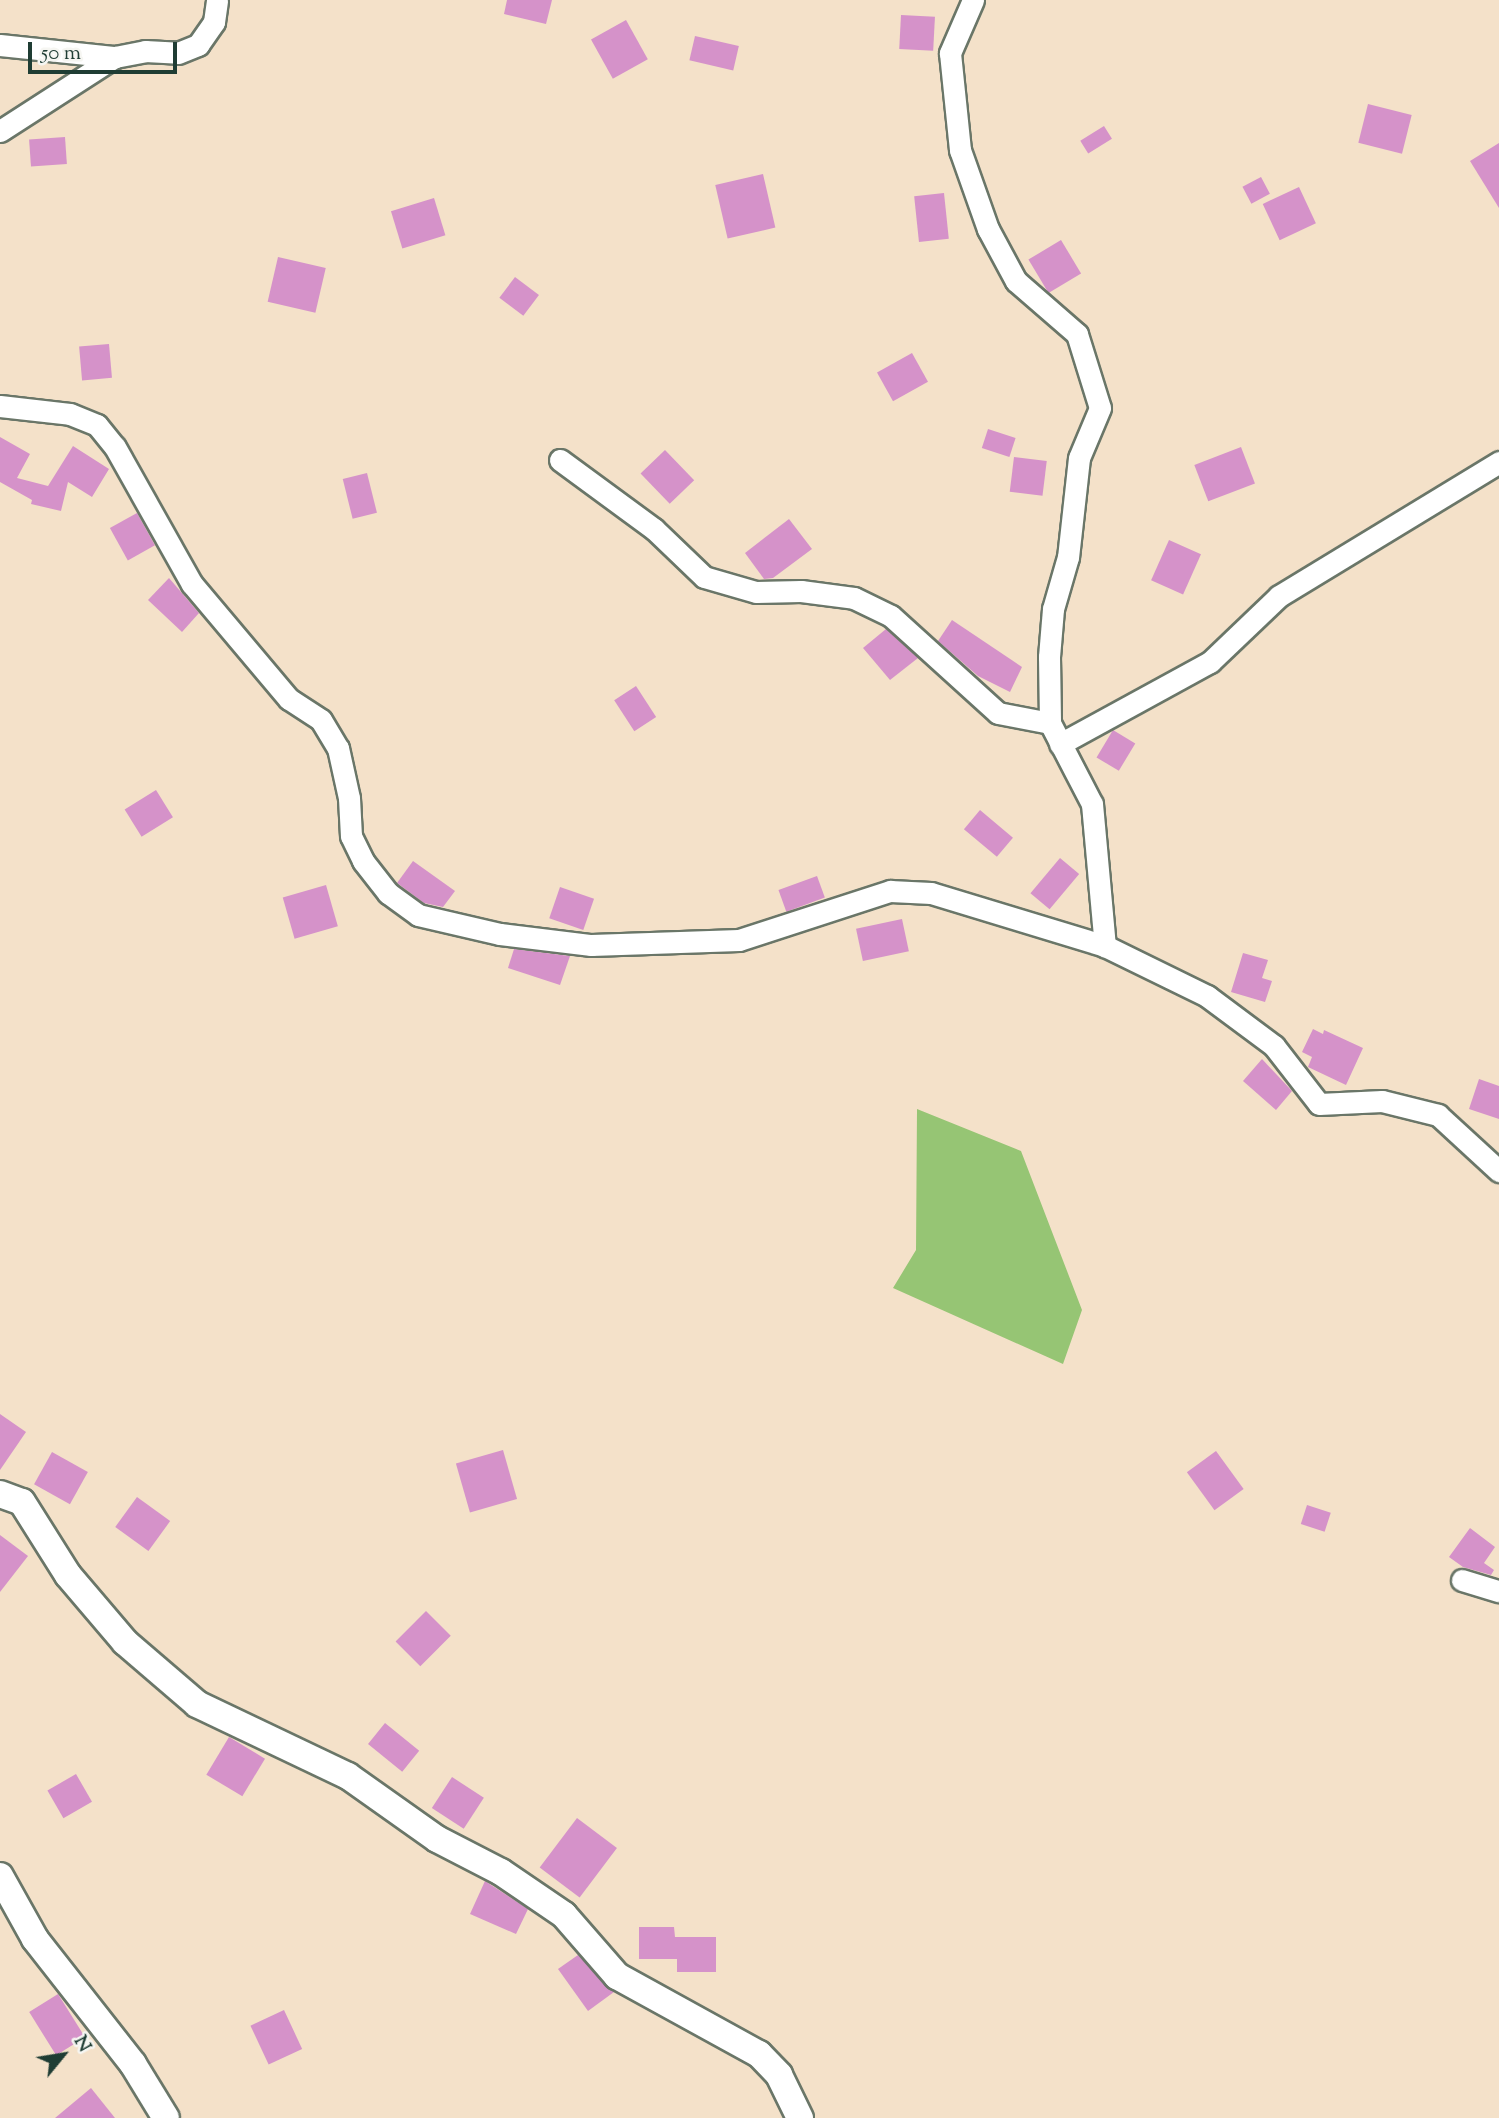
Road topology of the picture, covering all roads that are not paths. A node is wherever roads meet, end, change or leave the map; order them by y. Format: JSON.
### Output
{"nodes":[{"id":1,"x":217,"y":0,"type":"edge"},
{"id":2,"x":973,"y":0,"type":"edge"},
{"id":3,"x":0,"y":45,"type":"edge"},
{"id":4,"x":115,"y":57,"type":"junction"},
{"id":5,"x":0,"y":131,"type":"edge"},
{"id":6,"x":0,"y":406,"type":"edge"},
{"id":7,"x":560,"y":460,"type":"dead end"},
{"id":8,"x":1499,"y":462,"type":"edge"},
{"id":9,"x":1049,"y":723,"type":"junction"},
{"id":10,"x":1060,"y":744,"type":"junction"},
{"id":11,"x":1105,"y":946,"type":"junction"},
{"id":12,"x":1499,"y":1171,"type":"edge"},
{"id":13,"x":0,"y":1494,"type":"edge"},
{"id":14,"x":1462,"y":1580,"type":"dead end"},
{"id":15,"x":1499,"y":1591,"type":"edge"},
{"id":16,"x":0,"y":1876,"type":"edge"},
{"id":17,"x":166,"y":2118,"type":"edge"},
{"id":18,"x":800,"y":2118,"type":"edge"}],
"edges":[{"from":1,"to":4,"type":"street"},
{"from":2,"to":9,"type":"street"},
{"from":3,"to":4,"type":"street"},
{"from":4,"to":5,"type":"street"},
{"from":6,"to":11,"type":"street"},
{"from":7,"to":9,"type":"street"},
{"from":8,"to":10,"type":"street"},
{"from":9,"to":10,"type":"street"},
{"from":10,"to":11,"type":"street"},
{"from":11,"to":12,"type":"street"},
{"from":13,"to":18,"type":"street"},
{"from":14,"to":15,"type":"street"},
{"from":16,"to":17,"type":"street"}]}
